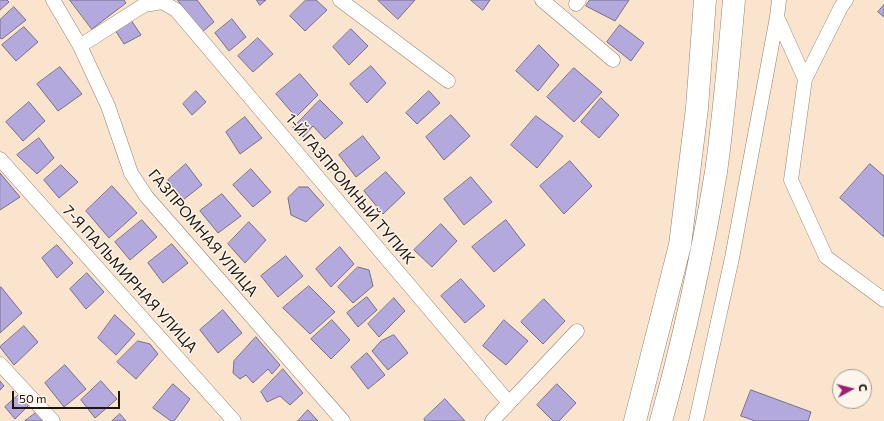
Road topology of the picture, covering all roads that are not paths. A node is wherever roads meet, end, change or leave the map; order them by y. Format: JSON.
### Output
{"nodes":[{"id":1,"x":53,"y":0,"type":"edge"},
{"id":2,"x":340,"y":0,"type":"edge"},
{"id":3,"x":542,"y":0,"type":"edge"},
{"id":4,"x":704,"y":0,"type":"edge"},
{"id":5,"x":734,"y":0,"type":"edge"},
{"id":6,"x":779,"y":0,"type":"edge"},
{"id":7,"x":846,"y":0,"type":"edge"},
{"id":8,"x":778,"y":16,"type":"junction"},
{"id":9,"x":80,"y":46,"type":"junction"},
{"id":10,"x":613,"y":60,"type":"dead end"},
{"id":11,"x":805,"y":79,"type":"junction"},
{"id":12,"x":448,"y":80,"type":"dead end"},
{"id":13,"x":0,"y":159,"type":"edge"},
{"id":14,"x":884,"y":300,"type":"edge"},
{"id":15,"x":577,"y":331,"type":"dead end"},
{"id":16,"x":0,"y":364,"type":"edge"},
{"id":17,"x":509,"y":403,"type":"junction"},
{"id":18,"x":53,"y":421,"type":"edge"},
{"id":19,"x":234,"y":421,"type":"edge"},
{"id":20,"x":343,"y":421,"type":"edge"},
{"id":21,"x":492,"y":421,"type":"edge"},
{"id":22,"x":635,"y":421,"type":"edge"},
{"id":23,"x":661,"y":421,"type":"edge"},
{"id":24,"x":696,"y":421,"type":"edge"}],
"edges":[{"from":1,"to":9,"type":"street","name":"ГАЗПРОМНАЯ УЛИЦА"},
{"from":2,"to":12,"type":"street"},
{"from":3,"to":10,"type":"street"},
{"from":4,"to":22,"type":"main road"},
{"from":5,"to":23,"type":"main road"},
{"from":6,"to":8,"type":"street"},
{"from":7,"to":11,"type":"street"},
{"from":8,"to":11,"type":"street"},
{"from":8,"to":24,"type":"street"},
{"from":9,"to":17,"type":"street","name":"1-Й ГАЗПРОМНЫЙ ТУПИК"},
{"from":9,"to":20,"type":"street","name":"ГАЗПРОМНАЯ УЛИЦА"},
{"from":11,"to":14,"type":"street"},
{"from":13,"to":19,"type":"street","name":"7-Я ПАЛЬМИРНАЯ УЛИЦА"},
{"from":15,"to":17,"type":"street"},
{"from":16,"to":18,"type":"street"},
{"from":17,"to":21,"type":"street"}]}
